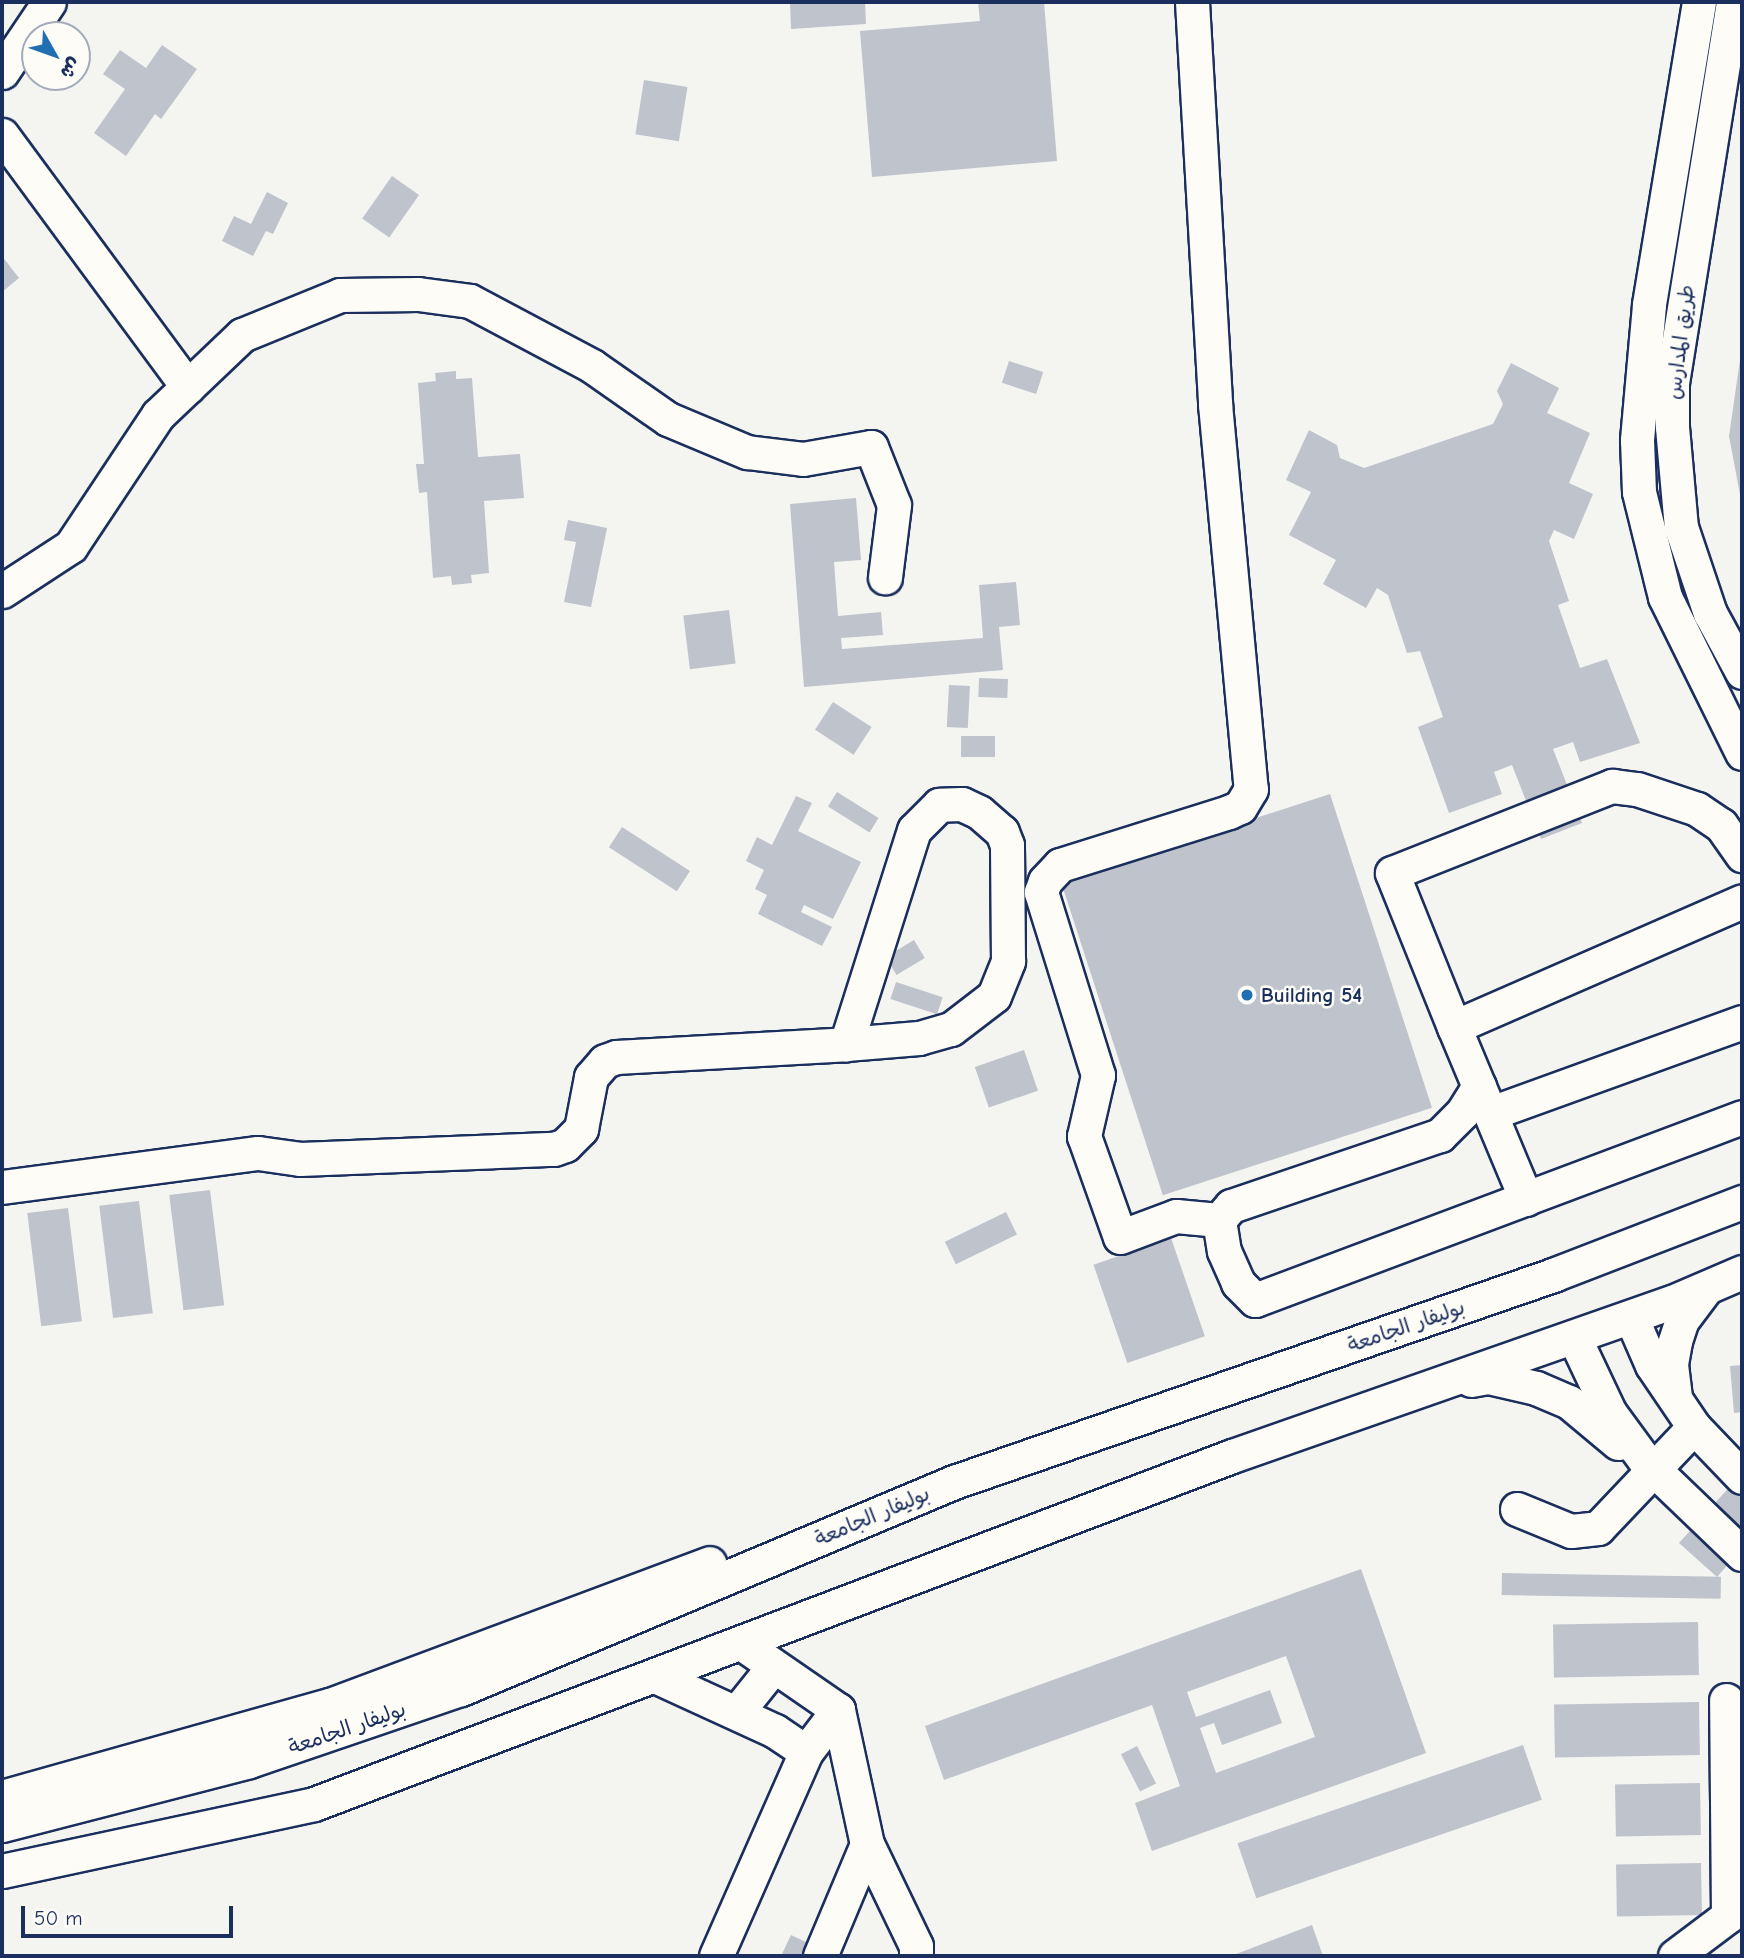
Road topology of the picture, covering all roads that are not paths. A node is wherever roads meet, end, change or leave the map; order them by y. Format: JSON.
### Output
{"nodes":[{"id":1,"x":49,"y":2,"type":"edge"},
{"id":2,"x":1192,"y":2,"type":"edge"},
{"id":3,"x":1699,"y":2,"type":"edge"},
{"id":4,"x":1733,"y":2,"type":"edge"},
{"id":5,"x":2,"y":72,"type":"edge"},
{"id":6,"x":2,"y":135,"type":"edge"},
{"id":7,"x":188,"y":387,"type":"junction"},
{"id":8,"x":885,"y":577,"type":"dead end"},
{"id":9,"x":2,"y":591,"type":"edge"},
{"id":10,"x":1742,"y":673,"type":"edge"},
{"id":11,"x":1742,"y":753,"type":"edge"},
{"id":12,"x":1732,"y":819,"type":"edge"},
{"id":13,"x":1742,"y":855,"type":"edge"},
{"id":14,"x":1742,"y":901,"type":"edge"},
{"id":15,"x":1742,"y":1022,"type":"edge"},
{"id":16,"x":1454,"y":1027,"type":"junction"},
{"id":17,"x":846,"y":1044,"type":"junction"},
{"id":18,"x":1485,"y":1099,"type":"junction"},
{"id":19,"x":1742,"y":1117,"type":"edge"},
{"id":20,"x":2,"y":1187,"type":"edge"},
{"id":21,"x":1742,"y":1190,"type":"edge"},
{"id":22,"x":1526,"y":1199,"type":"junction"},
{"id":23,"x":1742,"y":1202,"type":"edge"},
{"id":24,"x":1710,"y":1215,"type":"junction"},
{"id":25,"x":1219,"y":1220,"type":"junction"},
{"id":26,"x":1742,"y":1272,"type":"edge"},
{"id":27,"x":1704,"y":1289,"type":"junction"},
{"id":28,"x":1631,"y":1317,"type":"junction"},
{"id":29,"x":1574,"y":1337,"type":"junction"},
{"id":30,"x":1427,"y":1388,"type":"junction"},
{"id":31,"x":1675,"y":1399,"type":"junction"},
{"id":32,"x":1694,"y":1427,"type":"junction"},
{"id":33,"x":1651,"y":1466,"type":"junction"},
{"id":34,"x":1742,"y":1477,"type":"edge"},
{"id":35,"x":954,"y":1482,"type":"junction"},
{"id":36,"x":1517,"y":1509,"type":"dead end"},
{"id":37,"x":1742,"y":1554,"type":"edge"},
{"id":38,"x":741,"y":1643,"type":"junction"},
{"id":39,"x":772,"y":1667,"type":"junction"},
{"id":40,"x":655,"y":1676,"type":"junction"},
{"id":41,"x":1726,"y":1700,"type":"dead end"},
{"id":42,"x":838,"y":1710,"type":"junction"},
{"id":43,"x":737,"y":1712,"type":"junction"},
{"id":44,"x":806,"y":1752,"type":"junction"},
{"id":45,"x":2,"y":1797,"type":"edge"},
{"id":46,"x":2,"y":1825,"type":"edge"},
{"id":47,"x":867,"y":1844,"type":"junction"},
{"id":48,"x":2,"y":1871,"type":"edge"},
{"id":49,"x":716,"y":1956,"type":"edge"},
{"id":50,"x":820,"y":1956,"type":"edge"},
{"id":51,"x":916,"y":1956,"type":"edge"},
{"id":52,"x":1675,"y":1956,"type":"edge"}],
"edges":[{"from":1,"to":5,"type":"street"},
{"from":2,"to":25,"type":"street"},
{"from":3,"to":11,"type":"street"},
{"from":4,"to":10,"type":"street","name":"طريق المدارس"},
{"from":6,"to":7,"type":"street"},
{"from":7,"to":8,"type":"street"},
{"from":7,"to":9,"type":"street"},
{"from":12,"to":13,"type":"street"},
{"from":12,"to":16,"type":"street"},
{"from":14,"to":16,"type":"street"},
{"from":15,"to":18,"type":"street"},
{"from":16,"to":18,"type":"street"},
{"from":17,"to":17,"type":"street"},
{"from":17,"to":20,"type":"street"},
{"from":18,"to":22,"type":"street"},
{"from":18,"to":25,"type":"street"},
{"from":19,"to":22,"type":"street"},
{"from":21,"to":24,"type":"street"},
{"from":22,"to":25,"type":"street"},
{"from":23,"to":24,"type":"street","name":"بوليفار الجامعة"},
{"from":24,"to":35,"type":"street","name":"بوليفار الجامعة"},
{"from":26,"to":27,"type":"street"},
{"from":27,"to":28,"type":"street"},
{"from":27,"to":31,"type":"street"},
{"from":28,"to":29,"type":"street"},
{"from":28,"to":31,"type":"street"},
{"from":29,"to":30,"type":"street"},
{"from":29,"to":33,"type":"street"},
{"from":30,"to":33,"type":"street"},
{"from":30,"to":38,"type":"street"},
{"from":31,"to":32,"type":"street"},
{"from":32,"to":33,"type":"street"},
{"from":32,"to":34,"type":"street"},
{"from":33,"to":36,"type":"street"},
{"from":33,"to":37,"type":"street"},
{"from":35,"to":45,"type":"street"},
{"from":35,"to":46,"type":"street","name":"بوليفار الجامعة"},
{"from":38,"to":39,"type":"street"},
{"from":38,"to":40,"type":"street"},
{"from":39,"to":42,"type":"street"},
{"from":39,"to":43,"type":"street"},
{"from":40,"to":43,"type":"street"},
{"from":40,"to":48,"type":"street"},
{"from":41,"to":52,"type":"street"},
{"from":42,"to":44,"type":"street"},
{"from":42,"to":47,"type":"street"},
{"from":43,"to":44,"type":"street"},
{"from":44,"to":49,"type":"street"},
{"from":47,"to":50,"type":"street"},
{"from":47,"to":51,"type":"street"}]}
